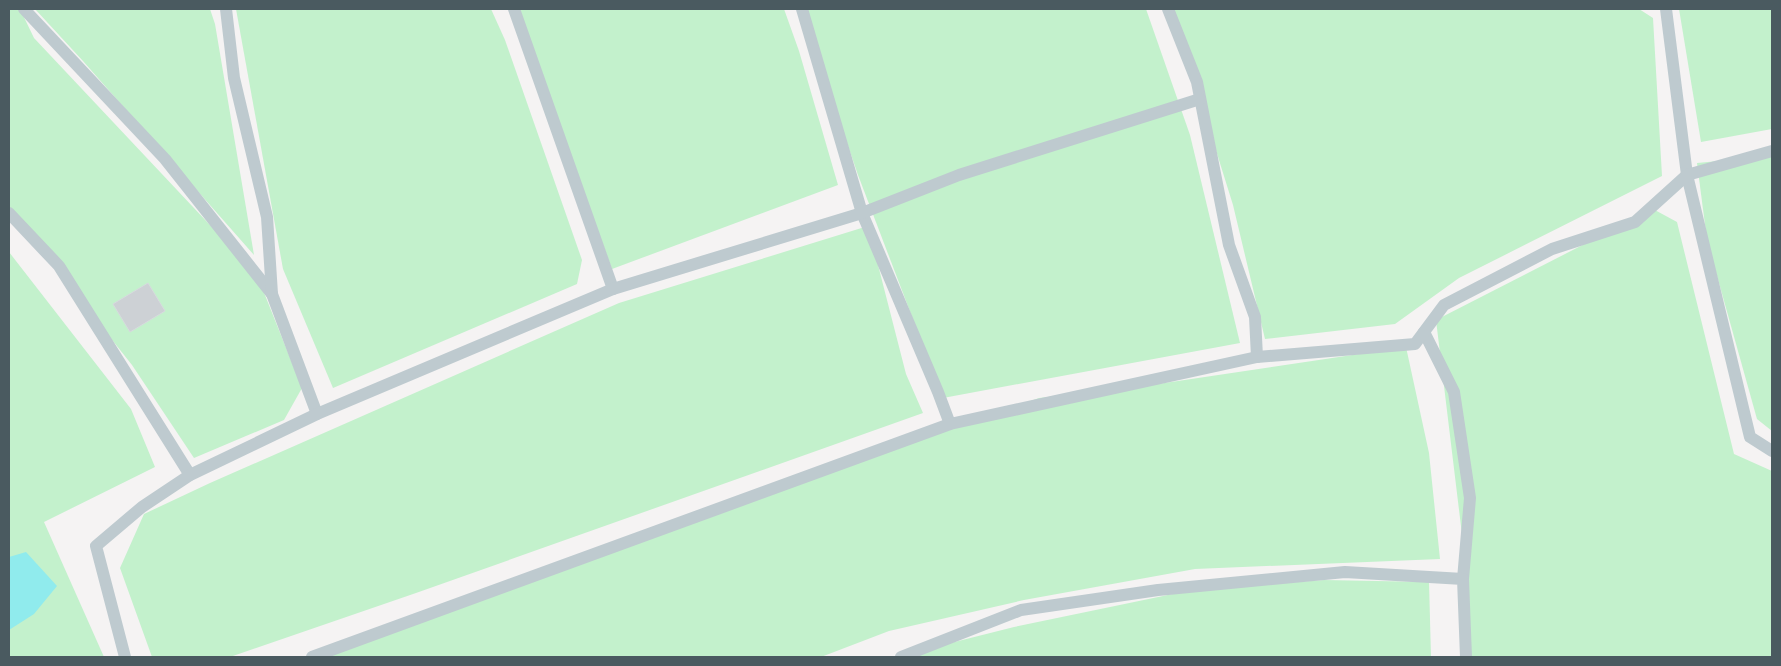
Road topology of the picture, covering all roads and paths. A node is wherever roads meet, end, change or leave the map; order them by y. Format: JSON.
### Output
{"nodes":[{"id":1,"x":24,"y":9,"type":"edge"},
{"id":2,"x":226,"y":9,"type":"edge"},
{"id":3,"x":514,"y":9,"type":"edge"},
{"id":4,"x":802,"y":9,"type":"edge"},
{"id":5,"x":1168,"y":9,"type":"edge"},
{"id":6,"x":1666,"y":9,"type":"edge"},
{"id":7,"x":1200,"y":99,"type":"junction"},
{"id":8,"x":1772,"y":151,"type":"edge"},
{"id":9,"x":1687,"y":176,"type":"junction"},
{"id":10,"x":9,"y":213,"type":"edge"},
{"id":11,"x":862,"y":213,"type":"junction"},
{"id":12,"x":613,"y":289,"type":"junction"},
{"id":13,"x":272,"y":294,"type":"junction"},
{"id":14,"x":1424,"y":332,"type":"junction"},
{"id":15,"x":1256,"y":357,"type":"junction"},
{"id":16,"x":317,"y":414,"type":"junction"},
{"id":17,"x":950,"y":424,"type":"junction"},
{"id":18,"x":1772,"y":451,"type":"edge"},
{"id":19,"x":190,"y":475,"type":"junction"},
{"id":20,"x":1463,"y":579,"type":"junction"},
{"id":21,"x":125,"y":657,"type":"edge"},
{"id":22,"x":312,"y":657,"type":"edge"},
{"id":23,"x":901,"y":657,"type":"edge"},
{"id":24,"x":1466,"y":657,"type":"edge"}],
"edges":[{"from":1,"to":13,"type":"lane"},
{"from":2,"to":13,"type":"lane"},
{"from":3,"to":12,"type":"lane"},
{"from":4,"to":11,"type":"lane"},
{"from":5,"to":7,"type":"lane"},
{"from":6,"to":9,"type":"lane"},
{"from":7,"to":11,"type":"lane"},
{"from":7,"to":15,"type":"lane"},
{"from":8,"to":9,"type":"lane"},
{"from":9,"to":14,"type":"lane"},
{"from":9,"to":18,"type":"lane"},
{"from":10,"to":19,"type":"lane"},
{"from":11,"to":12,"type":"lane"},
{"from":11,"to":17,"type":"lane"},
{"from":12,"to":16,"type":"lane"},
{"from":13,"to":16,"type":"lane"},
{"from":14,"to":15,"type":"lane"},
{"from":14,"to":20,"type":"lane"},
{"from":15,"to":17,"type":"lane"},
{"from":16,"to":19,"type":"lane"},
{"from":17,"to":22,"type":"lane"},
{"from":19,"to":21,"type":"lane"},
{"from":20,"to":23,"type":"lane"},
{"from":20,"to":24,"type":"lane"}]}
